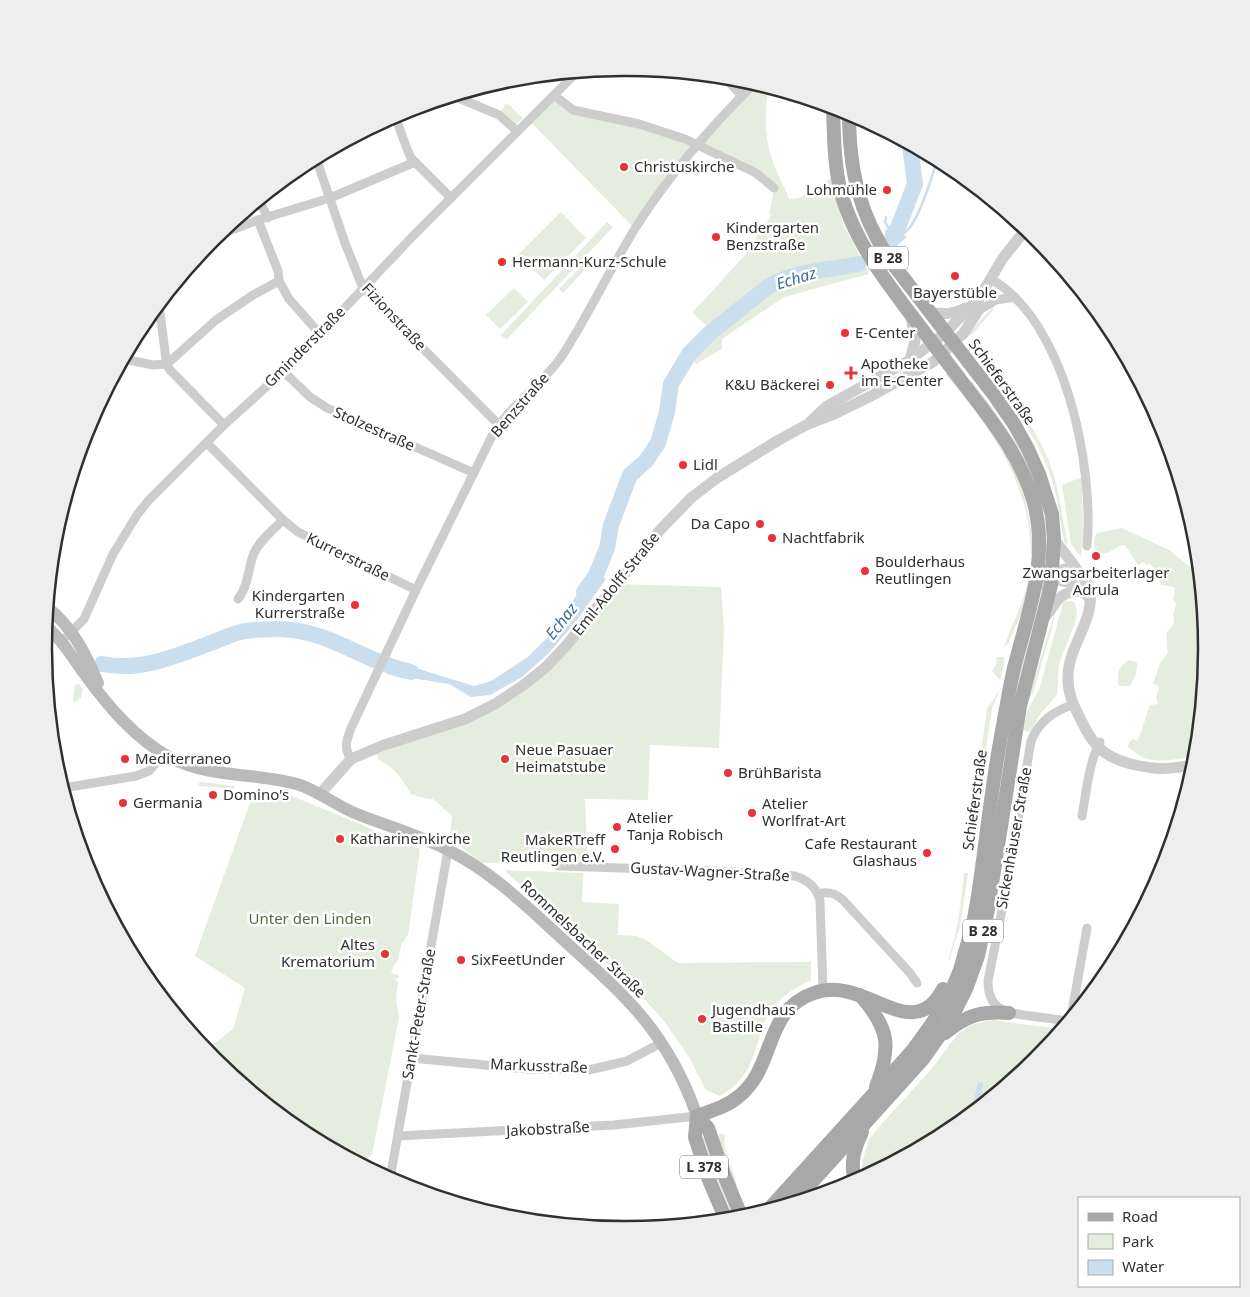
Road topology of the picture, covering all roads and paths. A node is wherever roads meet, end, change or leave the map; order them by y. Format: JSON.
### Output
{"nodes":[{"id":1,"x":570,"y":79,"type":"edge"},
{"id":2,"x":733,"y":86,"type":"edge"},
{"id":3,"x":748,"y":90,"type":"edge"},
{"id":4,"x":554,"y":95,"type":"junction"},
{"id":5,"x":742,"y":96,"type":"junction"},
{"id":6,"x":463,"y":100,"type":"edge"},
{"id":7,"x":834,"y":116,"type":"edge"},
{"id":8,"x":850,"y":123,"type":"edge"},
{"id":9,"x":398,"y":124,"type":"edge"},
{"id":10,"x":834,"y":124,"type":"junction"},
{"id":11,"x":517,"y":132,"type":"junction"},
{"id":12,"x":697,"y":144,"type":"junction"},
{"id":13,"x":826,"y":145,"type":"dead end"},
{"id":14,"x":415,"y":162,"type":"junction"},
{"id":15,"x":319,"y":165,"type":"edge"},
{"id":16,"x":774,"y":188,"type":"dead end"},
{"id":17,"x":330,"y":198,"type":"junction"},
{"id":18,"x":451,"y":198,"type":"junction"},
{"id":19,"x":262,"y":206,"type":"edge"},
{"id":20,"x":268,"y":218,"type":"junction"},
{"id":21,"x":258,"y":220,"type":"junction"},
{"id":22,"x":237,"y":228,"type":"edge"},
{"id":23,"x":1021,"y":236,"type":"edge"},
{"id":24,"x":991,"y":278,"type":"junction"},
{"id":25,"x":279,"y":280,"type":"junction"},
{"id":26,"x":363,"y":288,"type":"junction"},
{"id":27,"x":1015,"y":297,"type":"junction"},
{"id":28,"x":974,"y":309,"type":"junction"},
{"id":29,"x":929,"y":312,"type":"junction"},
{"id":30,"x":910,"y":314,"type":"junction"},
{"id":31,"x":160,"y":315,"type":"edge"},
{"id":32,"x":320,"y":334,"type":"junction"},
{"id":33,"x":950,"y":338,"type":"junction"},
{"id":34,"x":933,"y":344,"type":"junction"},
{"id":35,"x":942,"y":355,"type":"junction"},
{"id":36,"x":130,"y":360,"type":"edge"},
{"id":37,"x":910,"y":360,"type":"junction"},
{"id":38,"x":167,"y":364,"type":"junction"},
{"id":39,"x":919,"y":370,"type":"junction"},
{"id":40,"x":283,"y":371,"type":"junction"},
{"id":41,"x":976,"y":372,"type":"junction"},
{"id":42,"x":963,"y":382,"type":"junction"},
{"id":43,"x":808,"y":424,"type":"junction"},
{"id":44,"x":224,"y":425,"type":"junction"},
{"id":45,"x":499,"y":425,"type":"junction"},
{"id":46,"x":207,"y":443,"type":"junction"},
{"id":47,"x":474,"y":473,"type":"junction"},
{"id":48,"x":283,"y":520,"type":"junction"},
{"id":49,"x":1054,"y":539,"type":"junction"},
{"id":50,"x":1087,"y":546,"type":"dead end"},
{"id":51,"x":1040,"y":558,"type":"junction"},
{"id":52,"x":1078,"y":572,"type":"junction"},
{"id":53,"x":1052,"y":574,"type":"junction"},
{"id":54,"x":1034,"y":589,"type":"junction"},
{"id":55,"x":416,"y":590,"type":"junction"},
{"id":56,"x":1079,"y":591,"type":"junction"},
{"id":57,"x":1090,"y":598,"type":"junction"},
{"id":58,"x":238,"y":599,"type":"dead end"},
{"id":59,"x":54,"y":613,"type":"edge"},
{"id":60,"x":1043,"y":619,"type":"junction"},
{"id":61,"x":72,"y":632,"type":"junction"},
{"id":62,"x":53,"y":633,"type":"edge"},
{"id":63,"x":60,"y":641,"type":"junction"},
{"id":64,"x":103,"y":697,"type":"junction"},
{"id":65,"x":1072,"y":705,"type":"junction"},
{"id":66,"x":1099,"y":745,"type":"junction"},
{"id":67,"x":164,"y":754,"type":"junction"},
{"id":68,"x":351,"y":759,"type":"junction"},
{"id":69,"x":1185,"y":766,"type":"edge"},
{"id":70,"x":70,"y":787,"type":"edge"},
{"id":71,"x":320,"y":794,"type":"junction"},
{"id":72,"x":1082,"y":816,"type":"dead end"},
{"id":73,"x":448,"y":850,"type":"junction"},
{"id":74,"x":558,"y":866,"type":"dead end"},
{"id":75,"x":818,"y":894,"type":"junction"},
{"id":76,"x":973,"y":924,"type":"junction"},
{"id":77,"x":1087,"y":928,"type":"dead end"},
{"id":78,"x":917,"y":983,"type":"dead end"},
{"id":79,"x":823,"y":990,"type":"junction"},
{"id":80,"x":860,"y":995,"type":"junction"},
{"id":81,"x":1073,"y":1004,"type":"edge"},
{"id":82,"x":1009,"y":1013,"type":"junction"},
{"id":83,"x":1060,"y":1020,"type":"edge"},
{"id":84,"x":937,"y":1040,"type":"junction"},
{"id":85,"x":661,"y":1043,"type":"junction"},
{"id":86,"x":412,"y":1058,"type":"junction"},
{"id":87,"x":873,"y":1095,"type":"junction"},
{"id":88,"x":697,"y":1116,"type":"junction"},
{"id":89,"x":867,"y":1121,"type":"junction"},
{"id":90,"x":398,"y":1136,"type":"junction"},
{"id":91,"x":392,"y":1171,"type":"edge"},
{"id":92,"x":853,"y":1173,"type":"edge"},
{"id":93,"x":802,"y":1193,"type":"edge"},
{"id":94,"x":777,"y":1200,"type":"edge"},
{"id":95,"x":738,"y":1210,"type":"edge"},
{"id":96,"x":723,"y":1212,"type":"edge"}],
"edges":[{"from":1,"to":4,"type":"street","name":"Gminderstraße"},
{"from":2,"to":5,"type":"street"},
{"from":3,"to":5,"type":"street","name":"Benzstraße"},
{"from":4,"to":11,"type":"street","name":"Gminderstraße"},
{"from":4,"to":12,"type":"street"},
{"from":5,"to":12,"type":"street","name":"Benzstraße"},
{"from":6,"to":11,"type":"street"},
{"from":7,"to":10,"type":"main road","number":"B 28"},
{"from":8,"to":29,"type":"main road","number":"B 28"},
{"from":9,"to":14,"type":"street"},
{"from":10,"to":13,"type":"main road"},
{"from":10,"to":30,"type":"main road","number":"B 28"},
{"from":11,"to":18,"type":"street","name":"Gminderstraße"},
{"from":12,"to":16,"type":"street"},
{"from":12,"to":45,"type":"street","name":"Benzstraße"},
{"from":14,"to":17,"type":"street"},
{"from":14,"to":18,"type":"street"},
{"from":15,"to":17,"type":"street","name":"Fizionstraße"},
{"from":17,"to":20,"type":"street"},
{"from":17,"to":26,"type":"street","name":"Fizionstraße"},
{"from":18,"to":26,"type":"street","name":"Gminderstraße"},
{"from":19,"to":20,"type":"street"},
{"from":20,"to":21,"type":"street"},
{"from":21,"to":22,"type":"street"},
{"from":21,"to":25,"type":"street"},
{"from":23,"to":24,"type":"street"},
{"from":24,"to":27,"type":"street"},
{"from":24,"to":28,"type":"street"},
{"from":25,"to":32,"type":"street"},
{"from":25,"to":38,"type":"street"},
{"from":26,"to":32,"type":"street","name":"Gminderstraße"},
{"from":26,"to":45,"type":"street","name":"Fizionstraße"},
{"from":27,"to":28,"type":"street"},
{"from":27,"to":50,"type":"street"},
{"from":28,"to":29,"type":"street"},
{"from":28,"to":33,"type":"street"},
{"from":29,"to":33,"type":"main road","number":"B 28"},
{"from":30,"to":34,"type":"main road","number":"B 28"},
{"from":30,"to":37,"type":"street"},
{"from":31,"to":38,"type":"street"},
{"from":32,"to":40,"type":"street","name":"Gminderstraße"},
{"from":33,"to":34,"type":"street","name":"Emil-Adolff-Straße"},
{"from":33,"to":35,"type":"street","name":"Emil-Adolff-Straße"},
{"from":33,"to":41,"type":"main road","name":"Schieferstraße","number":"B 28"},
{"from":34,"to":35,"type":"main road","number":"B 28"},
{"from":34,"to":37,"type":"street","name":"Emil-Adolff-Straße"},
{"from":35,"to":39,"type":"street","name":"Emil-Adolff-Straße"},
{"from":35,"to":42,"type":"main road","name":"Schieferstraße","number":"B 28"},
{"from":36,"to":38,"type":"street"},
{"from":37,"to":39,"type":"street"},
{"from":37,"to":43,"type":"street","name":"Emil-Adolff-Straße"},
{"from":38,"to":44,"type":"street"},
{"from":39,"to":43,"type":"street","name":"Emil-Adolff-Straße"},
{"from":40,"to":44,"type":"street","name":"Gminderstraße"},
{"from":40,"to":47,"type":"street","name":"Stolzestraße"},
{"from":41,"to":42,"type":"main road"},
{"from":41,"to":49,"type":"main road","name":"Schieferstraße","number":"B 28"},
{"from":42,"to":51,"type":"main road","name":"Schieferstraße","number":"B 28"},
{"from":43,"to":68,"type":"street","name":"Emil-Adolff-Straße"},
{"from":44,"to":46,"type":"street","name":"Gminderstraße"},
{"from":45,"to":47,"type":"street","name":"Benzstraße"},
{"from":46,"to":48,"type":"street","name":"Kurrerstraße"},
{"from":46,"to":61,"type":"street","name":"Gminderstraße"},
{"from":47,"to":55,"type":"street","name":"Benzstraße"},
{"from":48,"to":55,"type":"street","name":"Kurrerstraße"},
{"from":48,"to":58,"type":"street"},
{"from":49,"to":52,"type":"street"},
{"from":49,"to":53,"type":"main road","name":"Schieferstraße","number":"B 28"},
{"from":51,"to":53,"type":"street"},
{"from":51,"to":54,"type":"main road","name":"Schieferstraße","number":"B 28"},
{"from":52,"to":53,"type":"street"},
{"from":52,"to":57,"type":"street"},
{"from":53,"to":54,"type":"street"},
{"from":53,"to":56,"type":"street"},
{"from":53,"to":60,"type":"main road","name":"Schieferstraße","number":"B 28"},
{"from":54,"to":76,"type":"main road","name":"Schieferstraße","number":"B 28"},
{"from":55,"to":68,"type":"street","name":"Benzstraße"},
{"from":56,"to":57,"type":"street"},
{"from":56,"to":60,"type":"street"},
{"from":57,"to":65,"type":"street"},
{"from":59,"to":61,"type":"main road"},
{"from":60,"to":84,"type":"main road","name":"Schieferstraße","number":"B 28"},
{"from":61,"to":63,"type":"street","name":"Gminderstraße"},
{"from":61,"to":64,"type":"main road"},
{"from":62,"to":63,"type":"main road"},
{"from":63,"to":64,"type":"main road"},
{"from":64,"to":67,"type":"main road"},
{"from":65,"to":66,"type":"street"},
{"from":65,"to":82,"type":"street","name":"Sickenhäuser Straße"},
{"from":66,"to":69,"type":"street"},
{"from":66,"to":72,"type":"street"},
{"from":67,"to":70,"type":"street"},
{"from":67,"to":71,"type":"main road"},
{"from":68,"to":71,"type":"street","name":"Emil-Adolff-Straße"},
{"from":71,"to":73,"type":"main road","name":"Rommelsbacher Straße"},
{"from":73,"to":85,"type":"main road","name":"Rommelsbacher Straße"},
{"from":73,"to":86,"type":"street","name":"Sankt-Peter-Straße"},
{"from":74,"to":75,"type":"street","name":"Gustav-Wagner-Straße"},
{"from":75,"to":78,"type":"street"},
{"from":75,"to":79,"type":"street"},
{"from":76,"to":80,"type":"main road"},
{"from":76,"to":87,"type":"main road","name":"Schieferstraße","number":"B 28"},
{"from":77,"to":81,"type":"street"},
{"from":79,"to":80,"type":"main road"},
{"from":79,"to":88,"type":"main road"},
{"from":80,"to":87,"type":"main road"},
{"from":82,"to":83,"type":"street"},
{"from":82,"to":84,"type":"main road"},
{"from":84,"to":89,"type":"main road","name":"Schieferstraße","number":"B 28"},
{"from":85,"to":86,"type":"street","name":"Markusstraße"},
{"from":85,"to":88,"type":"main road","name":"Rommelsbacher Straße"},
{"from":86,"to":90,"type":"street","name":"Sankt-Peter-Straße"},
{"from":87,"to":94,"type":"main road","name":"Schieferstraße","number":"B 28"},
{"from":88,"to":90,"type":"street","name":"Jakobstraße"},
{"from":88,"to":95,"type":"main road","name":"Rommelsbacher Straße","number":"L 378"},
{"from":88,"to":96,"type":"main road","name":"Rommelsbacher Straße","number":"L 378"},
{"from":89,"to":92,"type":"main road"},
{"from":89,"to":93,"type":"main road","name":"Schieferstraße","number":"B 28"},
{"from":90,"to":91,"type":"street","name":"Sankt-Peter-Straße"}]}
